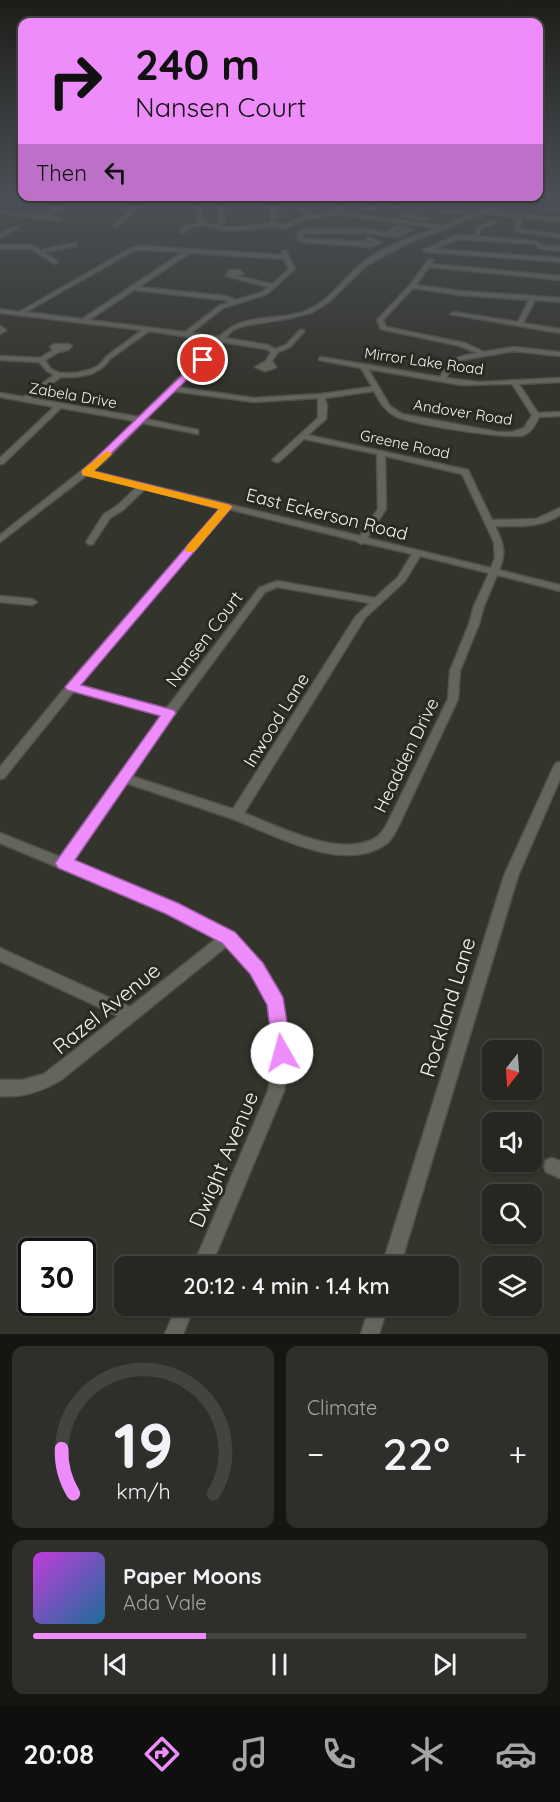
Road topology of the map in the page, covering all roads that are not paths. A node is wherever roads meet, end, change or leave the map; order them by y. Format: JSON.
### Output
{"nodes":[{"id":1,"x":51,"y":259,"type":"edge"},
{"id":2,"x":115,"y":259,"type":"edge"},
{"id":3,"x":177,"y":259,"type":"edge"},
{"id":4,"x":287,"y":259,"type":"edge"},
{"id":5,"x":372,"y":259,"type":"edge"},
{"id":6,"x":55,"y":262,"type":"dead end"},
{"id":7,"x":232,"y":276,"type":"dead end"},
{"id":8,"x":560,"y":278,"type":"edge"},
{"id":9,"x":273,"y":286,"type":"junction"},
{"id":10,"x":412,"y":286,"type":"junction"},
{"id":11,"x":134,"y":288,"type":"junction"},
{"id":12,"x":533,"y":298,"type":"junction"},
{"id":13,"x":560,"y":300,"type":"edge"},
{"id":14,"x":236,"y":302,"type":"junction"},
{"id":15,"x":0,"y":311,"type":"edge"},
{"id":16,"x":21,"y":313,"type":"junction"},
{"id":17,"x":453,"y":314,"type":"dead end"},
{"id":18,"x":83,"y":321,"type":"junction"},
{"id":19,"x":520,"y":324,"type":"junction"},
{"id":20,"x":0,"y":327,"type":"edge"},
{"id":21,"x":148,"y":329,"type":"junction"},
{"id":22,"x":302,"y":331,"type":"dead end"},
{"id":23,"x":560,"y":331,"type":"edge"},
{"id":24,"x":0,"y":332,"type":"edge"},
{"id":25,"x":186,"y":334,"type":"junction"},
{"id":26,"x":220,"y":340,"type":"junction"},
{"id":27,"x":57,"y":350,"type":"dead end"},
{"id":28,"x":275,"y":351,"type":"junction"},
{"id":29,"x":483,"y":354,"type":"junction"},
{"id":30,"x":560,"y":354,"type":"edge"},
{"id":31,"x":0,"y":358,"type":"edge"},
{"id":32,"x":321,"y":359,"type":"dead end"},
{"id":33,"x":41,"y":360,"type":"junction"},
{"id":34,"x":268,"y":363,"type":"dead end"},
{"id":35,"x":363,"y":366,"type":"junction"},
{"id":36,"x":59,"y":375,"type":"junction"},
{"id":37,"x":442,"y":380,"type":"junction"},
{"id":38,"x":560,"y":380,"type":"edge"},
{"id":39,"x":514,"y":382,"type":"junction"},
{"id":40,"x":375,"y":389,"type":"junction"},
{"id":41,"x":173,"y":390,"type":"junction"},
{"id":42,"x":0,"y":395,"type":"edge"},
{"id":43,"x":321,"y":396,"type":"junction"},
{"id":44,"x":24,"y":400,"type":"junction"},
{"id":45,"x":59,"y":406,"type":"junction"},
{"id":46,"x":560,"y":414,"type":"edge"},
{"id":47,"x":536,"y":415,"type":"junction"},
{"id":48,"x":141,"y":420,"type":"junction"},
{"id":49,"x":195,"y":432,"type":"dead end"},
{"id":50,"x":302,"y":436,"type":"junction"},
{"id":51,"x":381,"y":453,"type":"junction"},
{"id":52,"x":276,"y":460,"type":"dead end"},
{"id":53,"x":0,"y":462,"type":"edge"},
{"id":54,"x":86,"y":472,"type":"junction"},
{"id":55,"x":143,"y":486,"type":"junction"},
{"id":56,"x":226,"y":507,"type":"junction"},
{"id":57,"x":560,"y":511,"type":"edge"},
{"id":58,"x":490,"y":523,"type":"junction"},
{"id":59,"x":0,"y":539,"type":"edge"},
{"id":60,"x":361,"y":541,"type":"junction"},
{"id":61,"x":90,"y":542,"type":"dead end"},
{"id":62,"x":417,"y":553,"type":"junction"},
{"id":63,"x":493,"y":572,"type":"junction"},
{"id":64,"x":560,"y":588,"type":"edge"},
{"id":65,"x":0,"y":599,"type":"edge"},
{"id":66,"x":32,"y":602,"type":"dead end"},
{"id":67,"x":377,"y":602,"type":"junction"},
{"id":68,"x":72,"y":687,"type":"junction"},
{"id":69,"x":169,"y":713,"type":"junction"},
{"id":70,"x":560,"y":766,"type":"edge"},
{"id":71,"x":0,"y":775,"type":"edge"},
{"id":72,"x":124,"y":777,"type":"junction"},
{"id":73,"x":556,"y":783,"type":"edge"},
{"id":74,"x":236,"y":815,"type":"junction"},
{"id":75,"x":0,"y":838,"type":"edge"},
{"id":76,"x":63,"y":863,"type":"junction"},
{"id":77,"x":228,"y":937,"type":"junction"},
{"id":78,"x":0,"y":954,"type":"edge"},
{"id":79,"x":130,"y":1014,"type":"junction"},
{"id":80,"x":0,"y":1088,"type":"edge"},
{"id":81,"x":206,"y":1256,"type":"edge"},
{"id":82,"x":394,"y":1256,"type":"edge"},
{"id":83,"x":181,"y":1316,"type":"edge"},
{"id":84,"x":376,"y":1316,"type":"edge"},
{"id":85,"x":174,"y":1334,"type":"edge"},
{"id":86,"x":370,"y":1334,"type":"edge"}],
"edges":[{"from":1,"to":6,"type":"street"},
{"from":2,"to":16,"type":"street"},
{"from":3,"to":11,"type":"street"},
{"from":4,"to":9,"type":"street"},
{"from":5,"to":26,"type":"street"},
{"from":7,"to":9,"type":"street"},
{"from":8,"to":10,"type":"street"},
{"from":9,"to":14,"type":"street"},
{"from":10,"to":12,"type":"street"},
{"from":10,"to":29,"type":"street"},
{"from":11,"to":14,"type":"street"},
{"from":11,"to":18,"type":"street"},
{"from":12,"to":13,"type":"street"},
{"from":12,"to":19,"type":"street"},
{"from":14,"to":25,"type":"street"},
{"from":15,"to":16,"type":"street"},
{"from":16,"to":18,"type":"street"},
{"from":17,"to":19,"type":"street"},
{"from":18,"to":21,"type":"street"},
{"from":19,"to":23,"type":"street"},
{"from":20,"to":24,"type":"street"},
{"from":21,"to":25,"type":"street"},
{"from":21,"to":36,"type":"street"},
{"from":22,"to":28,"type":"street"},
{"from":25,"to":26,"type":"street"},
{"from":26,"to":28,"type":"street"},
{"from":26,"to":41,"type":"street"},
{"from":27,"to":33,"type":"street"},
{"from":28,"to":34,"type":"street"},
{"from":29,"to":30,"type":"street"},
{"from":29,"to":37,"type":"street"},
{"from":31,"to":33,"type":"street"},
{"from":32,"to":35,"type":"street","name":"Mirror Lake Road"},
{"from":33,"to":36,"type":"street"},
{"from":35,"to":37,"type":"street","name":"Mirror Lake Road"},
{"from":35,"to":40,"type":"street","name":"Andover Road"},
{"from":36,"to":44,"type":"street"},
{"from":37,"to":39,"type":"street","name":"Mirror Lake Road"},
{"from":38,"to":39,"type":"street","name":"Mirror Lake Road"},
{"from":39,"to":47,"type":"street","name":"Andover Road"},
{"from":40,"to":43,"type":"street"},
{"from":40,"to":47,"type":"street","name":"Andover Road"},
{"from":41,"to":43,"type":"street"},
{"from":41,"to":48,"type":"street"},
{"from":42,"to":44,"type":"street","name":"Zabela Drive"},
{"from":43,"to":50,"type":"street"},
{"from":44,"to":45,"type":"street","name":"Zabela Drive"},
{"from":45,"to":48,"type":"street","name":"Zabela Drive"},
{"from":45,"to":53,"type":"street"},
{"from":46,"to":47,"type":"street"},
{"from":48,"to":49,"type":"street","name":"Zabela Drive"},
{"from":48,"to":54,"type":"street"},
{"from":50,"to":51,"type":"street","name":"Greene Road"},
{"from":50,"to":52,"type":"street"},
{"from":51,"to":58,"type":"street","name":"Greene Road"},
{"from":51,"to":60,"type":"street"},
{"from":54,"to":55,"type":"street","name":"East Eckerson Road"},
{"from":54,"to":59,"type":"street"},
{"from":55,"to":56,"type":"street","name":"East Eckerson Road"},
{"from":55,"to":61,"type":"street"},
{"from":56,"to":60,"type":"street","name":"East Eckerson Road"},
{"from":56,"to":68,"type":"street"},
{"from":57,"to":58,"type":"street"},
{"from":58,"to":63,"type":"street","name":"Greene Road"},
{"from":60,"to":62,"type":"street","name":"East Eckerson Road"},
{"from":62,"to":63,"type":"street","name":"East Eckerson Road"},
{"from":62,"to":67,"type":"street","name":"Inwood Lane"},
{"from":63,"to":64,"type":"street","name":"East Eckerson Road"},
{"from":63,"to":74,"type":"street","name":"Headden Drive"},
{"from":65,"to":66,"type":"street"},
{"from":67,"to":69,"type":"street","name":"Nansen Court"},
{"from":67,"to":74,"type":"street","name":"Inwood Lane"},
{"from":68,"to":69,"type":"street"},
{"from":68,"to":71,"type":"street"},
{"from":69,"to":72,"type":"street","name":"Nansen Court"},
{"from":70,"to":73,"type":"street","name":"Rockland Lane"},
{"from":72,"to":74,"type":"street"},
{"from":72,"to":76,"type":"street","name":"Nansen Court"},
{"from":73,"to":82,"type":"street","name":"Rockland Lane"},
{"from":75,"to":76,"type":"street","name":"Dwight Avenue"},
{"from":76,"to":77,"type":"street","name":"Dwight Avenue"},
{"from":77,"to":79,"type":"street","name":"Razel Avenue"},
{"from":77,"to":81,"type":"street","name":"Dwight Avenue"},
{"from":78,"to":79,"type":"street"},
{"from":79,"to":80,"type":"street","name":"Razel Avenue"},
{"from":83,"to":85,"type":"street"},
{"from":84,"to":86,"type":"street"}]}
